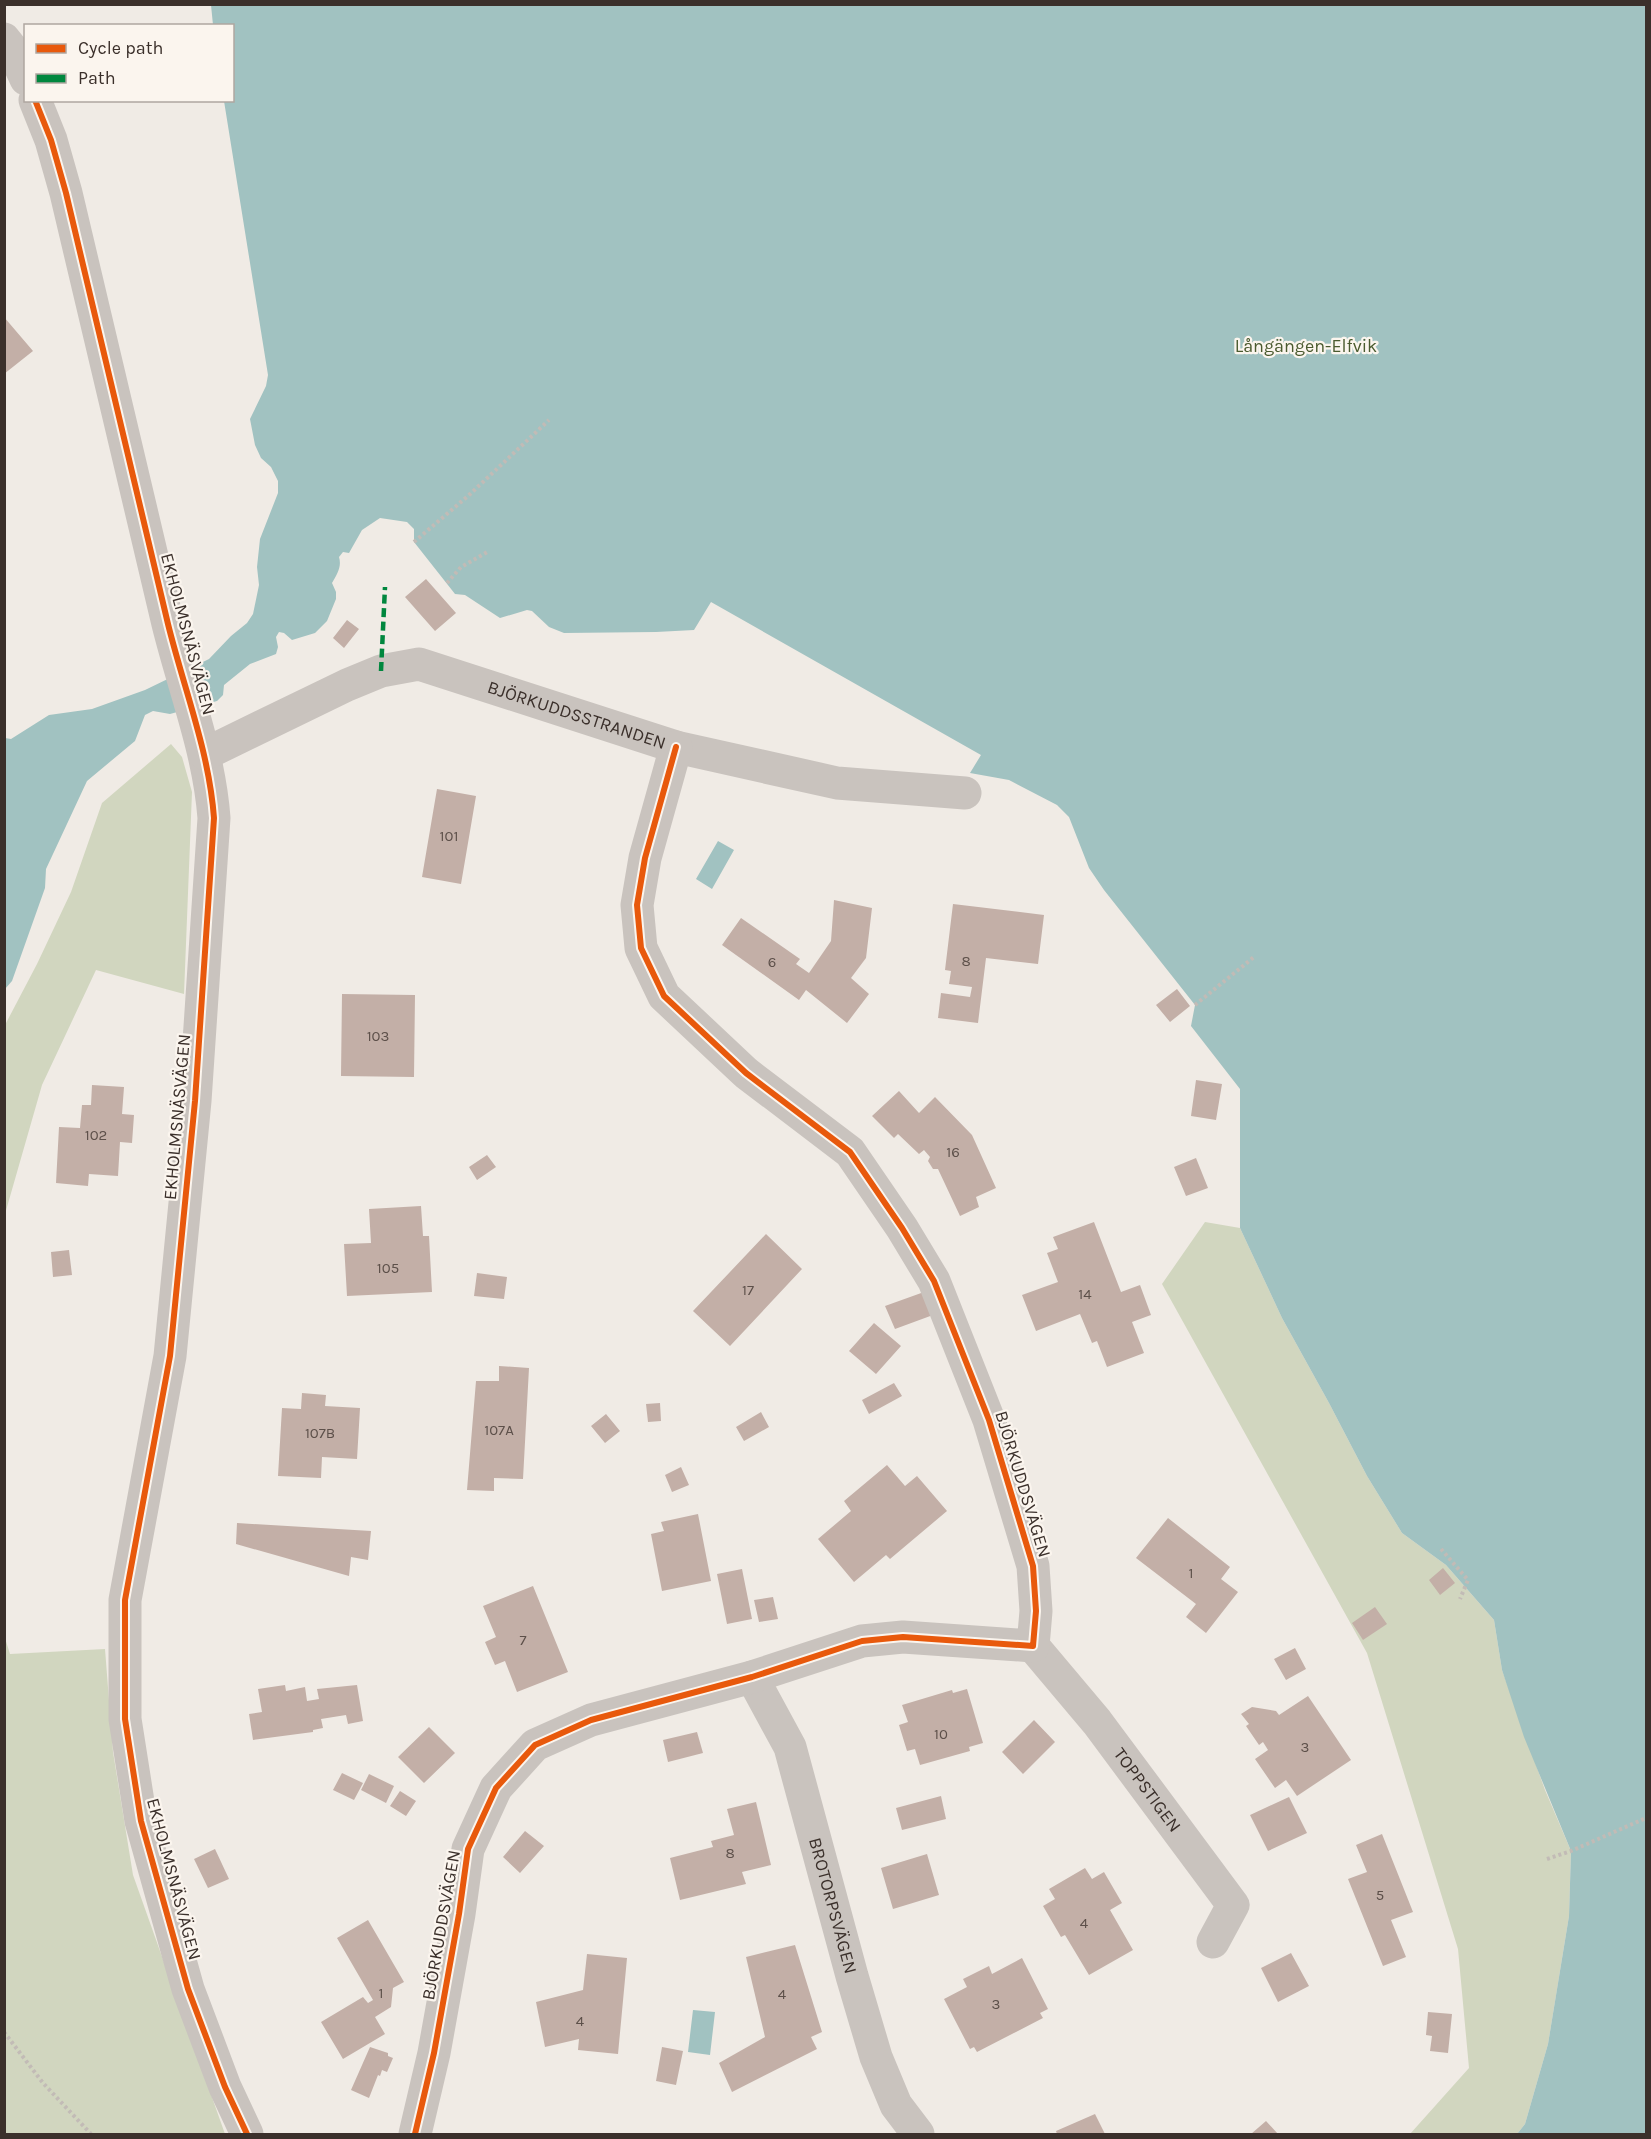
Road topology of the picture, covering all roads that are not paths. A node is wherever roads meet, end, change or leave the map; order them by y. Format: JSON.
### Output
{"nodes":[{"id":1,"x":4,"y":39,"type":"edge"},
{"id":2,"x":24,"y":75,"type":"edge"},
{"id":3,"x":36,"y":102,"type":"edge"},
{"id":4,"x":676,"y":747,"type":"junction"},
{"id":5,"x":205,"y":754,"type":"junction"},
{"id":6,"x":965,"y":793,"type":"dead end"},
{"id":7,"x":1033,"y":1646,"type":"junction"},
{"id":8,"x":752,"y":1677,"type":"junction"},
{"id":9,"x":1213,"y":1942,"type":"dead end"},
{"id":10,"x":247,"y":2134,"type":"edge"},
{"id":11,"x":415,"y":2134,"type":"edge"},
{"id":12,"x":918,"y":2134,"type":"edge"}],
"edges":[{"from":1,"to":2,"type":"street"},
{"from":3,"to":5,"type":"street","name":"EKHOLMSNÄSVÄGEN"},
{"from":4,"to":5,"type":"street","name":"BJÖRKUDDSSTRANDEN"},
{"from":4,"to":6,"type":"street","name":"BJÖRKUDDSSTRANDEN"},
{"from":4,"to":7,"type":"street","name":"BJÖRKUDDSVÄGEN"},
{"from":5,"to":10,"type":"street","name":"EKHOLMSNÄSVÄGEN"},
{"from":7,"to":8,"type":"street","name":"BJÖRKUDDSVÄGEN"},
{"from":7,"to":9,"type":"street","name":"TOPPSTIGEN"},
{"from":8,"to":11,"type":"street","name":"BJÖRKUDDSVÄGEN"},
{"from":8,"to":12,"type":"street","name":"BROTORPSVÄGEN"}]}
